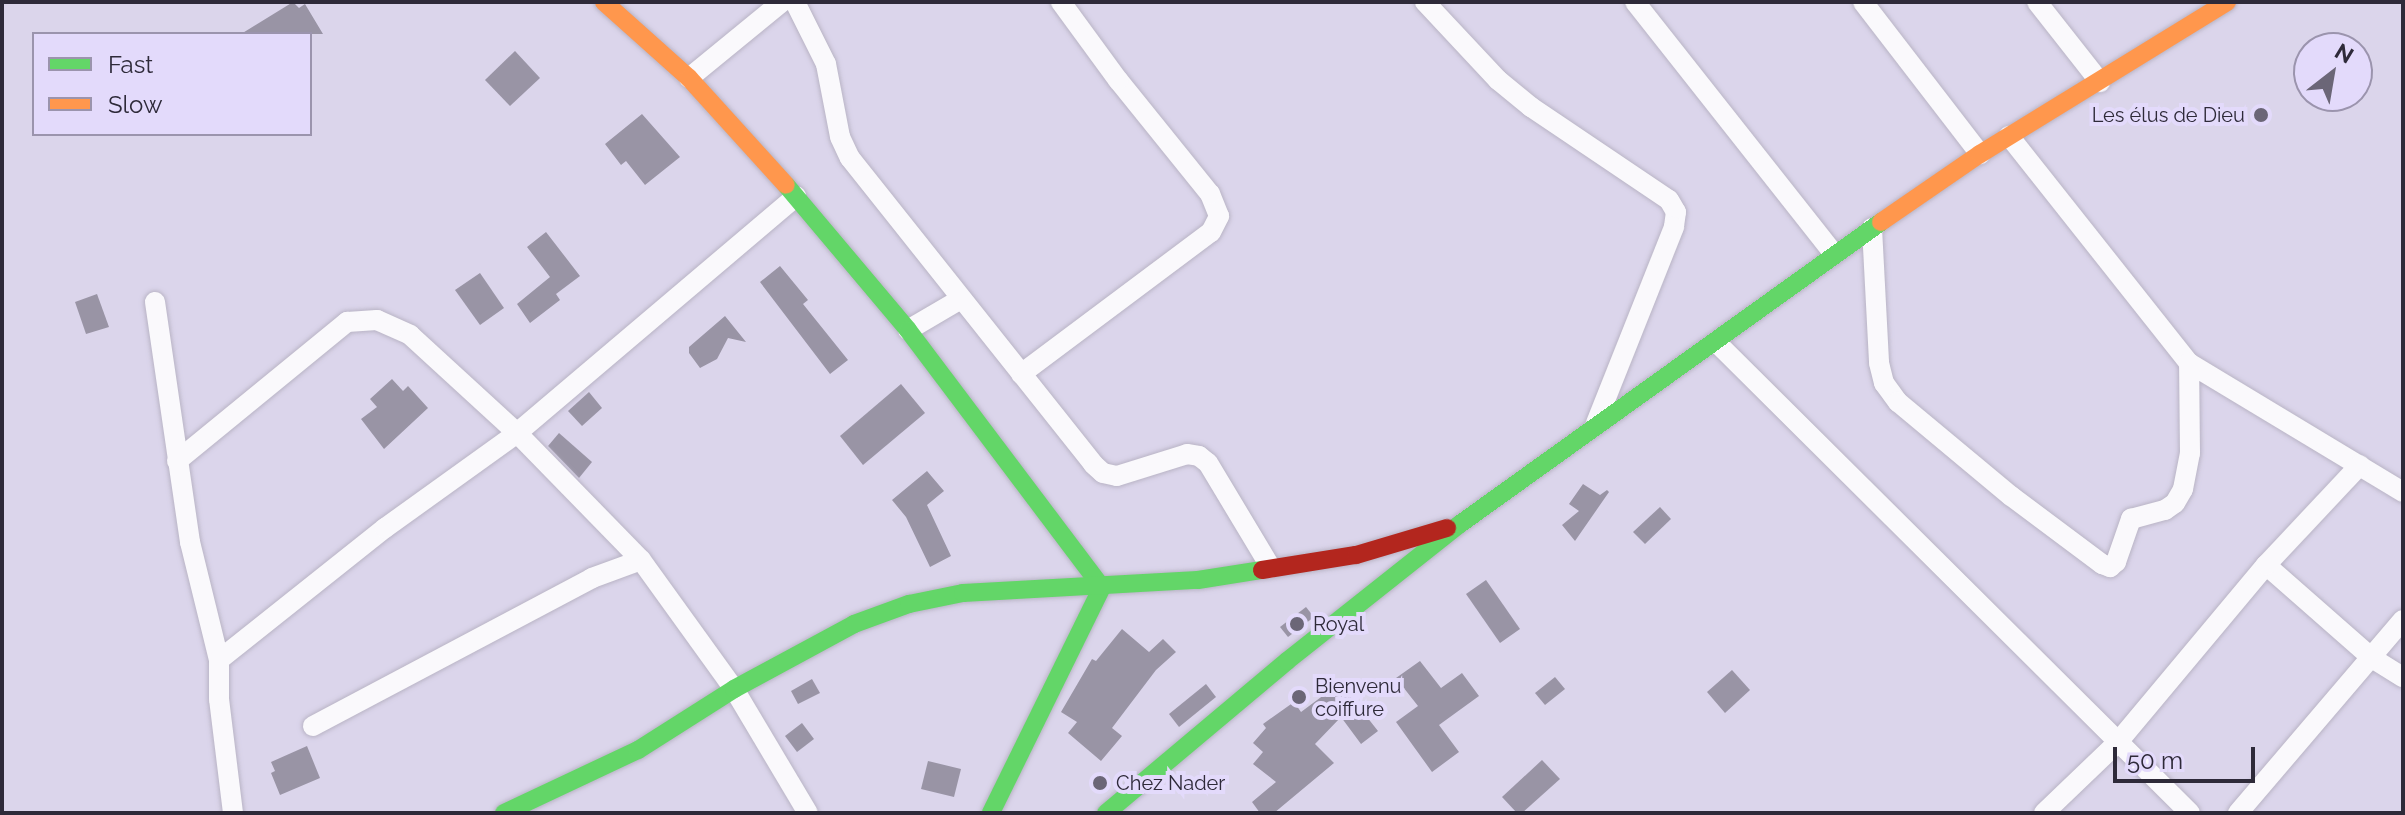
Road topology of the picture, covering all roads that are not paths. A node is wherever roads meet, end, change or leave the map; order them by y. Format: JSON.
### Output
{"nodes":[{"id":1,"x":604,"y":2,"type":"edge"},
{"id":2,"x":782,"y":2,"type":"edge"},
{"id":3,"x":795,"y":2,"type":"edge"},
{"id":4,"x":1061,"y":2,"type":"edge"},
{"id":5,"x":1425,"y":2,"type":"edge"},
{"id":6,"x":1635,"y":2,"type":"edge"},
{"id":7,"x":1863,"y":2,"type":"edge"},
{"id":8,"x":2037,"y":2,"type":"edge"},
{"id":9,"x":2227,"y":2,"type":"edge"},
{"id":10,"x":689,"y":78,"type":"junction"},
{"id":11,"x":2100,"y":82,"type":"junction"},
{"id":12,"x":2009,"y":136,"type":"junction"},
{"id":13,"x":1980,"y":154,"type":"junction"},
{"id":14,"x":796,"y":196,"type":"junction"},
{"id":15,"x":1872,"y":228,"type":"junction"},
{"id":16,"x":1834,"y":254,"type":"junction"},
{"id":17,"x":961,"y":299,"type":"junction"},
{"id":18,"x":155,"y":302,"type":"dead end"},
{"id":19,"x":908,"y":330,"type":"junction"},
{"id":20,"x":1716,"y":342,"type":"junction"},
{"id":21,"x":2189,"y":363,"type":"junction"},
{"id":22,"x":1021,"y":374,"type":"junction"},
{"id":23,"x":1594,"y":427,"type":"junction"},
{"id":24,"x":517,"y":433,"type":"junction"},
{"id":25,"x":177,"y":461,"type":"junction"},
{"id":26,"x":2360,"y":465,"type":"junction"},
{"id":27,"x":2403,"y":492,"type":"edge"},
{"id":28,"x":1460,"y":524,"type":"junction"},
{"id":29,"x":641,"y":560,"type":"junction"},
{"id":30,"x":2266,"y":565,"type":"junction"},
{"id":31,"x":1271,"y":568,"type":"junction"},
{"id":32,"x":1102,"y":587,"type":"junction"},
{"id":33,"x":2403,"y":620,"type":"edge"},
{"id":34,"x":2372,"y":658,"type":"junction"},
{"id":35,"x":219,"y":660,"type":"junction"},
{"id":36,"x":2403,"y":677,"type":"edge"},
{"id":37,"x":734,"y":689,"type":"junction"},
{"id":38,"x":313,"y":726,"type":"dead end"},
{"id":39,"x":2118,"y":742,"type":"junction"},
{"id":40,"x":233,"y":813,"type":"edge"},
{"id":41,"x":504,"y":813,"type":"edge"},
{"id":42,"x":808,"y":813,"type":"edge"},
{"id":43,"x":991,"y":813,"type":"edge"},
{"id":44,"x":1106,"y":813,"type":"edge"},
{"id":45,"x":2044,"y":813,"type":"edge"},
{"id":46,"x":2190,"y":813,"type":"edge"},
{"id":47,"x":2238,"y":813,"type":"edge"}],
"edges":[{"from":1,"to":10,"type":"street"},
{"from":2,"to":10,"type":"street"},
{"from":3,"to":17,"type":"street"},
{"from":4,"to":22,"type":"street"},
{"from":5,"to":23,"type":"street"},
{"from":6,"to":16,"type":"street"},
{"from":7,"to":13,"type":"street"},
{"from":8,"to":11,"type":"street"},
{"from":9,"to":11,"type":"street"},
{"from":10,"to":14,"type":"street"},
{"from":11,"to":12,"type":"street"},
{"from":12,"to":13,"type":"street"},
{"from":12,"to":21,"type":"street"},
{"from":13,"to":15,"type":"street"},
{"from":14,"to":19,"type":"street"},
{"from":14,"to":24,"type":"street"},
{"from":15,"to":16,"type":"street"},
{"from":15,"to":21,"type":"street"},
{"from":16,"to":20,"type":"street"},
{"from":17,"to":19,"type":"street"},
{"from":17,"to":22,"type":"street"},
{"from":18,"to":25,"type":"street"},
{"from":19,"to":32,"type":"street"},
{"from":20,"to":23,"type":"street"},
{"from":20,"to":39,"type":"street"},
{"from":21,"to":26,"type":"street"},
{"from":22,"to":31,"type":"street"},
{"from":23,"to":28,"type":"street"},
{"from":24,"to":25,"type":"street"},
{"from":24,"to":29,"type":"street"},
{"from":24,"to":35,"type":"street"},
{"from":25,"to":35,"type":"street"},
{"from":26,"to":27,"type":"street"},
{"from":26,"to":30,"type":"street"},
{"from":28,"to":31,"type":"street"},
{"from":28,"to":44,"type":"street"},
{"from":29,"to":37,"type":"street"},
{"from":29,"to":38,"type":"street"},
{"from":30,"to":34,"type":"street"},
{"from":30,"to":39,"type":"street"},
{"from":31,"to":32,"type":"street"},
{"from":32,"to":37,"type":"street"},
{"from":32,"to":43,"type":"street"},
{"from":33,"to":34,"type":"street"},
{"from":34,"to":36,"type":"street"},
{"from":34,"to":47,"type":"street"},
{"from":35,"to":40,"type":"street"},
{"from":37,"to":41,"type":"street"},
{"from":37,"to":42,"type":"street"},
{"from":39,"to":45,"type":"street"},
{"from":39,"to":46,"type":"street"}]}
